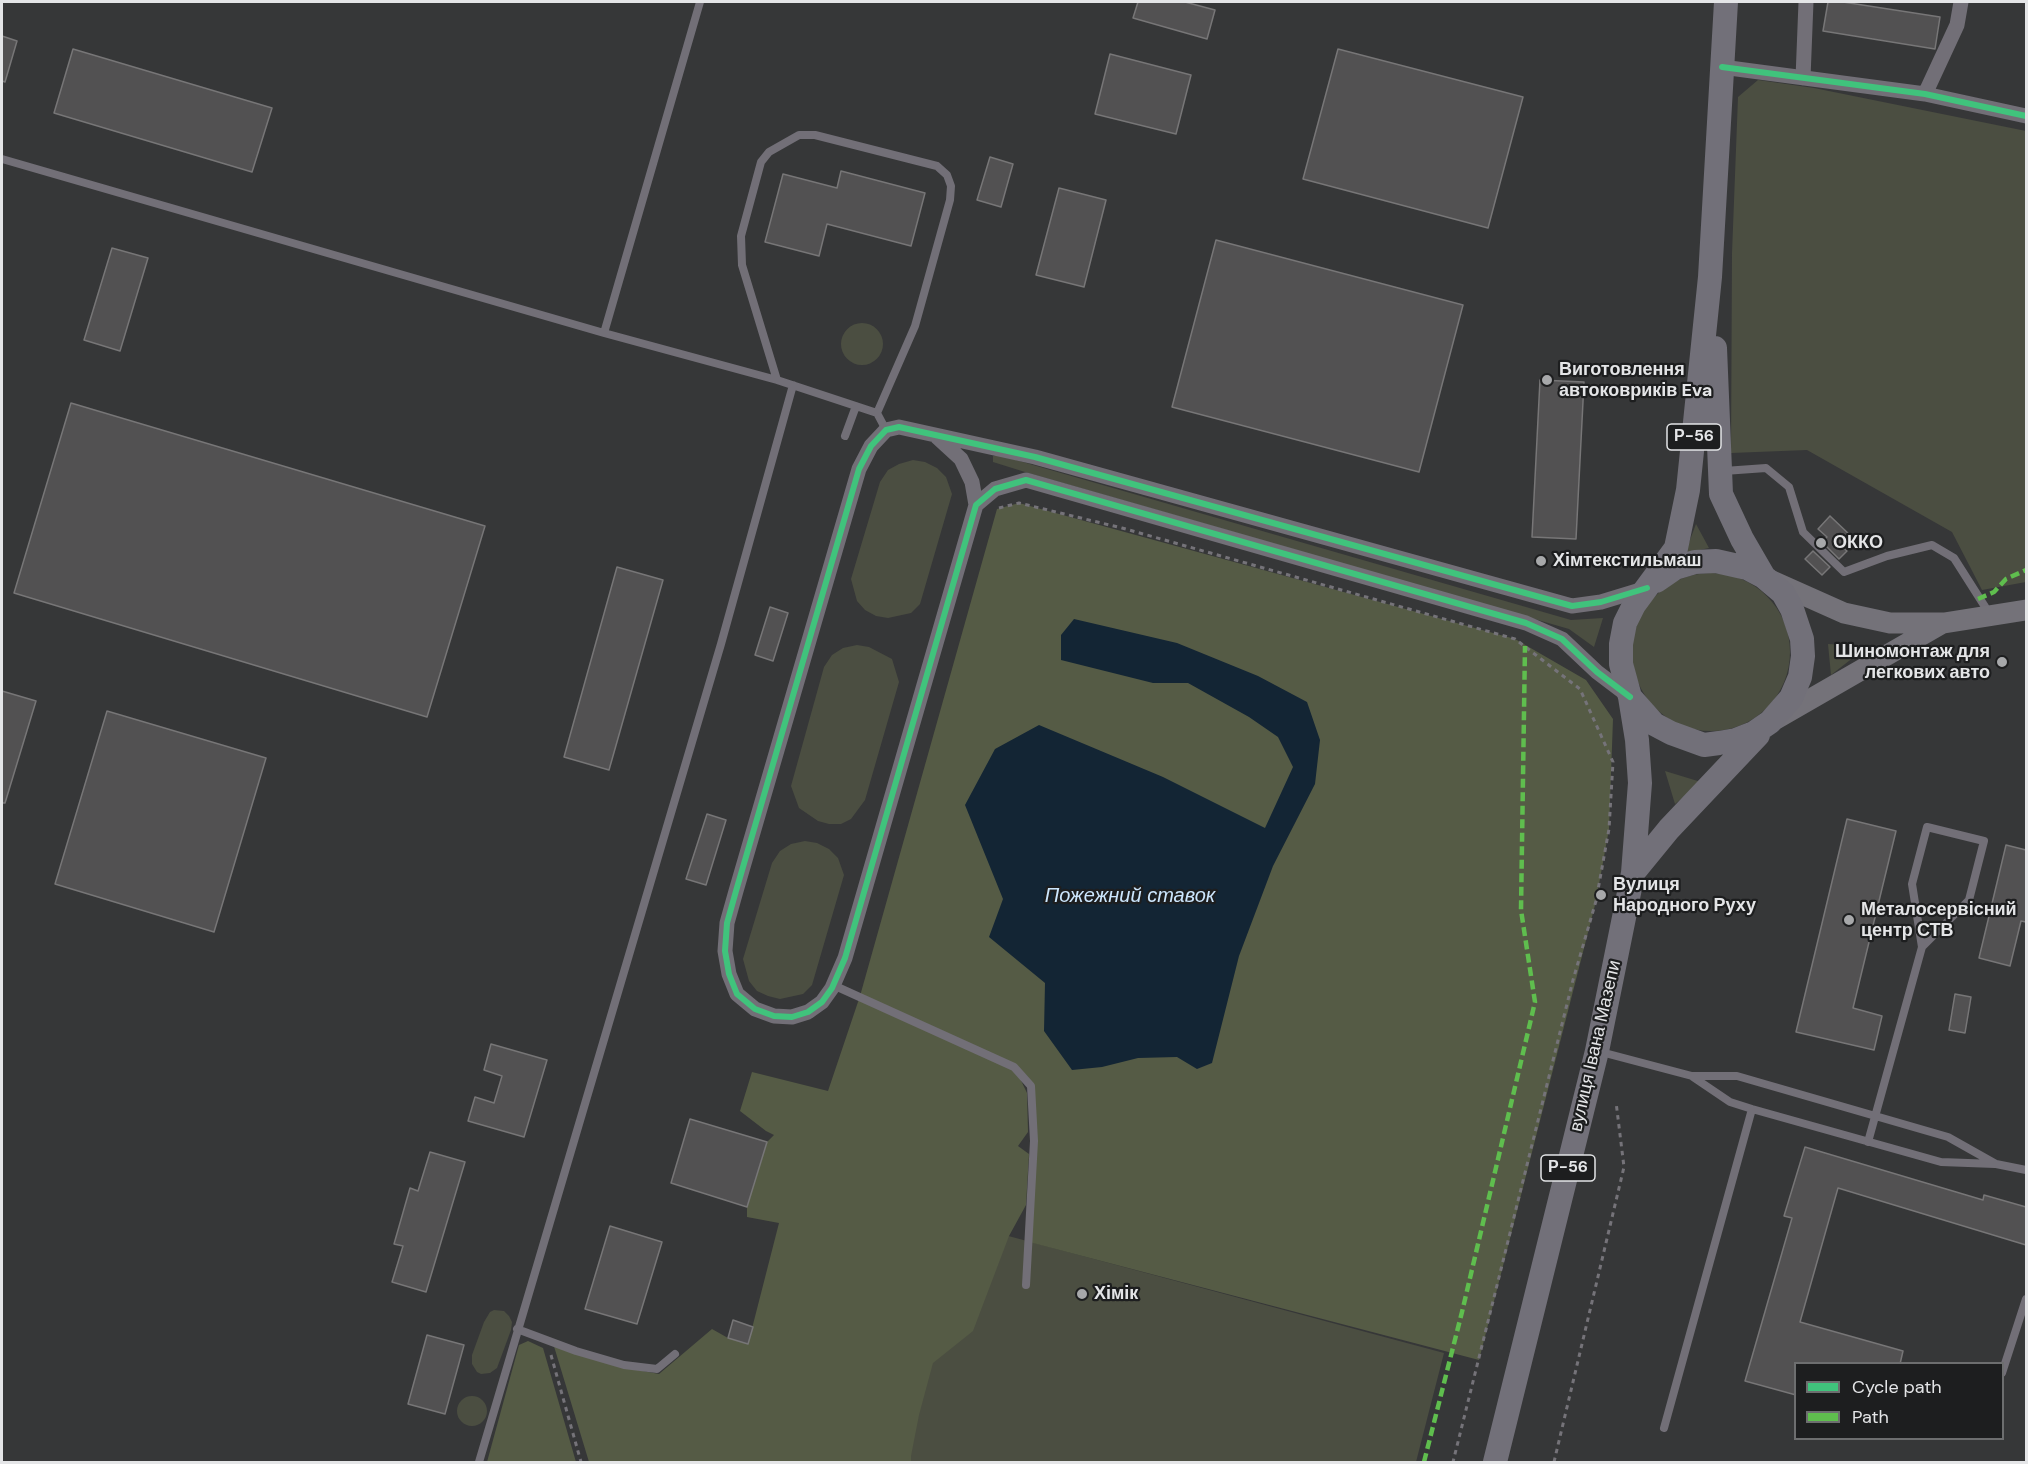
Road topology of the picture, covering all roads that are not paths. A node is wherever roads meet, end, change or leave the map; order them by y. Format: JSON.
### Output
{"nodes":[{"id":1,"x":700,"y":2,"type":"edge"},
{"id":2,"x":1726,"y":2,"type":"edge"},
{"id":3,"x":1806,"y":2,"type":"edge"},
{"id":4,"x":1961,"y":2,"type":"edge"},
{"id":5,"x":1722,"y":68,"type":"junction"},
{"id":6,"x":1803,"y":78,"type":"junction"},
{"id":7,"x":1925,"y":94,"type":"junction"},
{"id":8,"x":2026,"y":116,"type":"edge"},
{"id":9,"x":2,"y":159,"type":"edge"},
{"id":10,"x":1710,"y":277,"type":"junction"},
{"id":11,"x":604,"y":333,"type":"junction"},
{"id":12,"x":777,"y":380,"type":"junction"},
{"id":13,"x":794,"y":385,"type":"junction"},
{"id":14,"x":856,"y":406,"type":"junction"},
{"id":15,"x":877,"y":413,"type":"junction"},
{"id":16,"x":886,"y":430,"type":"junction"},
{"id":17,"x":845,"y":436,"type":"dead end"},
{"id":18,"x":935,"y":436,"type":"junction"},
{"id":19,"x":1720,"y":471,"type":"junction"},
{"id":20,"x":976,"y":505,"type":"junction"},
{"id":21,"x":1764,"y":577,"type":"junction"},
{"id":22,"x":1647,"y":588,"type":"junction"},
{"id":23,"x":2026,"y":610,"type":"edge"},
{"id":24,"x":1992,"y":616,"type":"junction"},
{"id":25,"x":1944,"y":623,"type":"junction"},
{"id":26,"x":1630,"y":697,"type":"junction"},
{"id":27,"x":1770,"y":722,"type":"junction"},
{"id":28,"x":1633,"y":873,"type":"junction"},
{"id":29,"x":1922,"y":947,"type":"junction"},
{"id":30,"x":833,"y":985,"type":"junction"},
{"id":31,"x":1597,"y":1051,"type":"junction"},
{"id":32,"x":1692,"y":1076,"type":"junction"},
{"id":33,"x":1752,"y":1109,"type":"junction"},
{"id":34,"x":1876,"y":1116,"type":"junction"},
{"id":35,"x":1868,"y":1142,"type":"junction"},
{"id":36,"x":1996,"y":1164,"type":"junction"},
{"id":37,"x":2026,"y":1170,"type":"edge"},
{"id":38,"x":1026,"y":1285,"type":"dead end"},
{"id":39,"x":2026,"y":1299,"type":"edge"},
{"id":40,"x":517,"y":1329,"type":"junction"},
{"id":41,"x":675,"y":1354,"type":"dead end"},
{"id":42,"x":2004,"y":1367,"type":"edge"},
{"id":43,"x":1664,"y":1428,"type":"dead end"},
{"id":44,"x":479,"y":1462,"type":"edge"},
{"id":45,"x":1495,"y":1462,"type":"edge"}],
"edges":[{"from":1,"to":11,"type":"lane"},
{"from":2,"to":5,"type":"main road","number":"Р-56"},
{"from":3,"to":6,"type":"street"},
{"from":4,"to":7,"type":"street"},
{"from":5,"to":6,"type":"street"},
{"from":5,"to":10,"type":"main road","number":"Р-56"},
{"from":6,"to":7,"type":"street"},
{"from":7,"to":8,"type":"street"},
{"from":9,"to":11,"type":"lane"},
{"from":10,"to":19,"type":"main road","number":"Р-56"},
{"from":10,"to":22,"type":"main road","number":"Р-56"},
{"from":11,"to":12,"type":"lane"},
{"from":12,"to":13,"type":"lane"},
{"from":12,"to":15,"type":"lane"},
{"from":13,"to":14,"type":"lane"},
{"from":13,"to":40,"type":"lane"},
{"from":14,"to":15,"type":"lane"},
{"from":14,"to":17,"type":"lane"},
{"from":15,"to":16,"type":"lane"},
{"from":16,"to":18,"type":"street"},
{"from":16,"to":30,"type":"street"},
{"from":18,"to":20,"type":"street"},
{"from":18,"to":22,"type":"street"},
{"from":19,"to":21,"type":"main road","number":"Р-56"},
{"from":19,"to":24,"type":"lane"},
{"from":20,"to":26,"type":"street"},
{"from":20,"to":30,"type":"street"},
{"from":21,"to":22,"type":"main road"},
{"from":21,"to":25,"type":"main road"},
{"from":21,"to":27,"type":"main road","number":"Р-56"},
{"from":22,"to":26,"type":"main road","number":"Р-56"},
{"from":23,"to":24,"type":"main road"},
{"from":24,"to":25,"type":"main road"},
{"from":25,"to":27,"type":"main road"},
{"from":26,"to":27,"type":"main road"},
{"from":26,"to":28,"type":"main road","name":"вулиця Івана Мазепи","number":"Р-56"},
{"from":27,"to":28,"type":"main road","name":"вулиця Івана Мазепи","number":"Р-56"},
{"from":28,"to":31,"type":"main road","name":"вулиця Івана Мазепи","number":"Р-56"},
{"from":29,"to":29,"type":"lane"},
{"from":29,"to":34,"type":"lane"},
{"from":30,"to":38,"type":"lane"},
{"from":31,"to":32,"type":"lane"},
{"from":31,"to":45,"type":"main road","name":"вулиця Івана Мазепи","number":"Р-56"},
{"from":32,"to":33,"type":"lane"},
{"from":32,"to":34,"type":"lane"},
{"from":33,"to":35,"type":"lane"},
{"from":33,"to":43,"type":"lane"},
{"from":34,"to":35,"type":"lane"},
{"from":34,"to":36,"type":"lane"},
{"from":35,"to":36,"type":"lane"},
{"from":36,"to":37,"type":"lane"},
{"from":39,"to":42,"type":"lane"},
{"from":40,"to":41,"type":"lane"},
{"from":40,"to":44,"type":"lane"}]}
